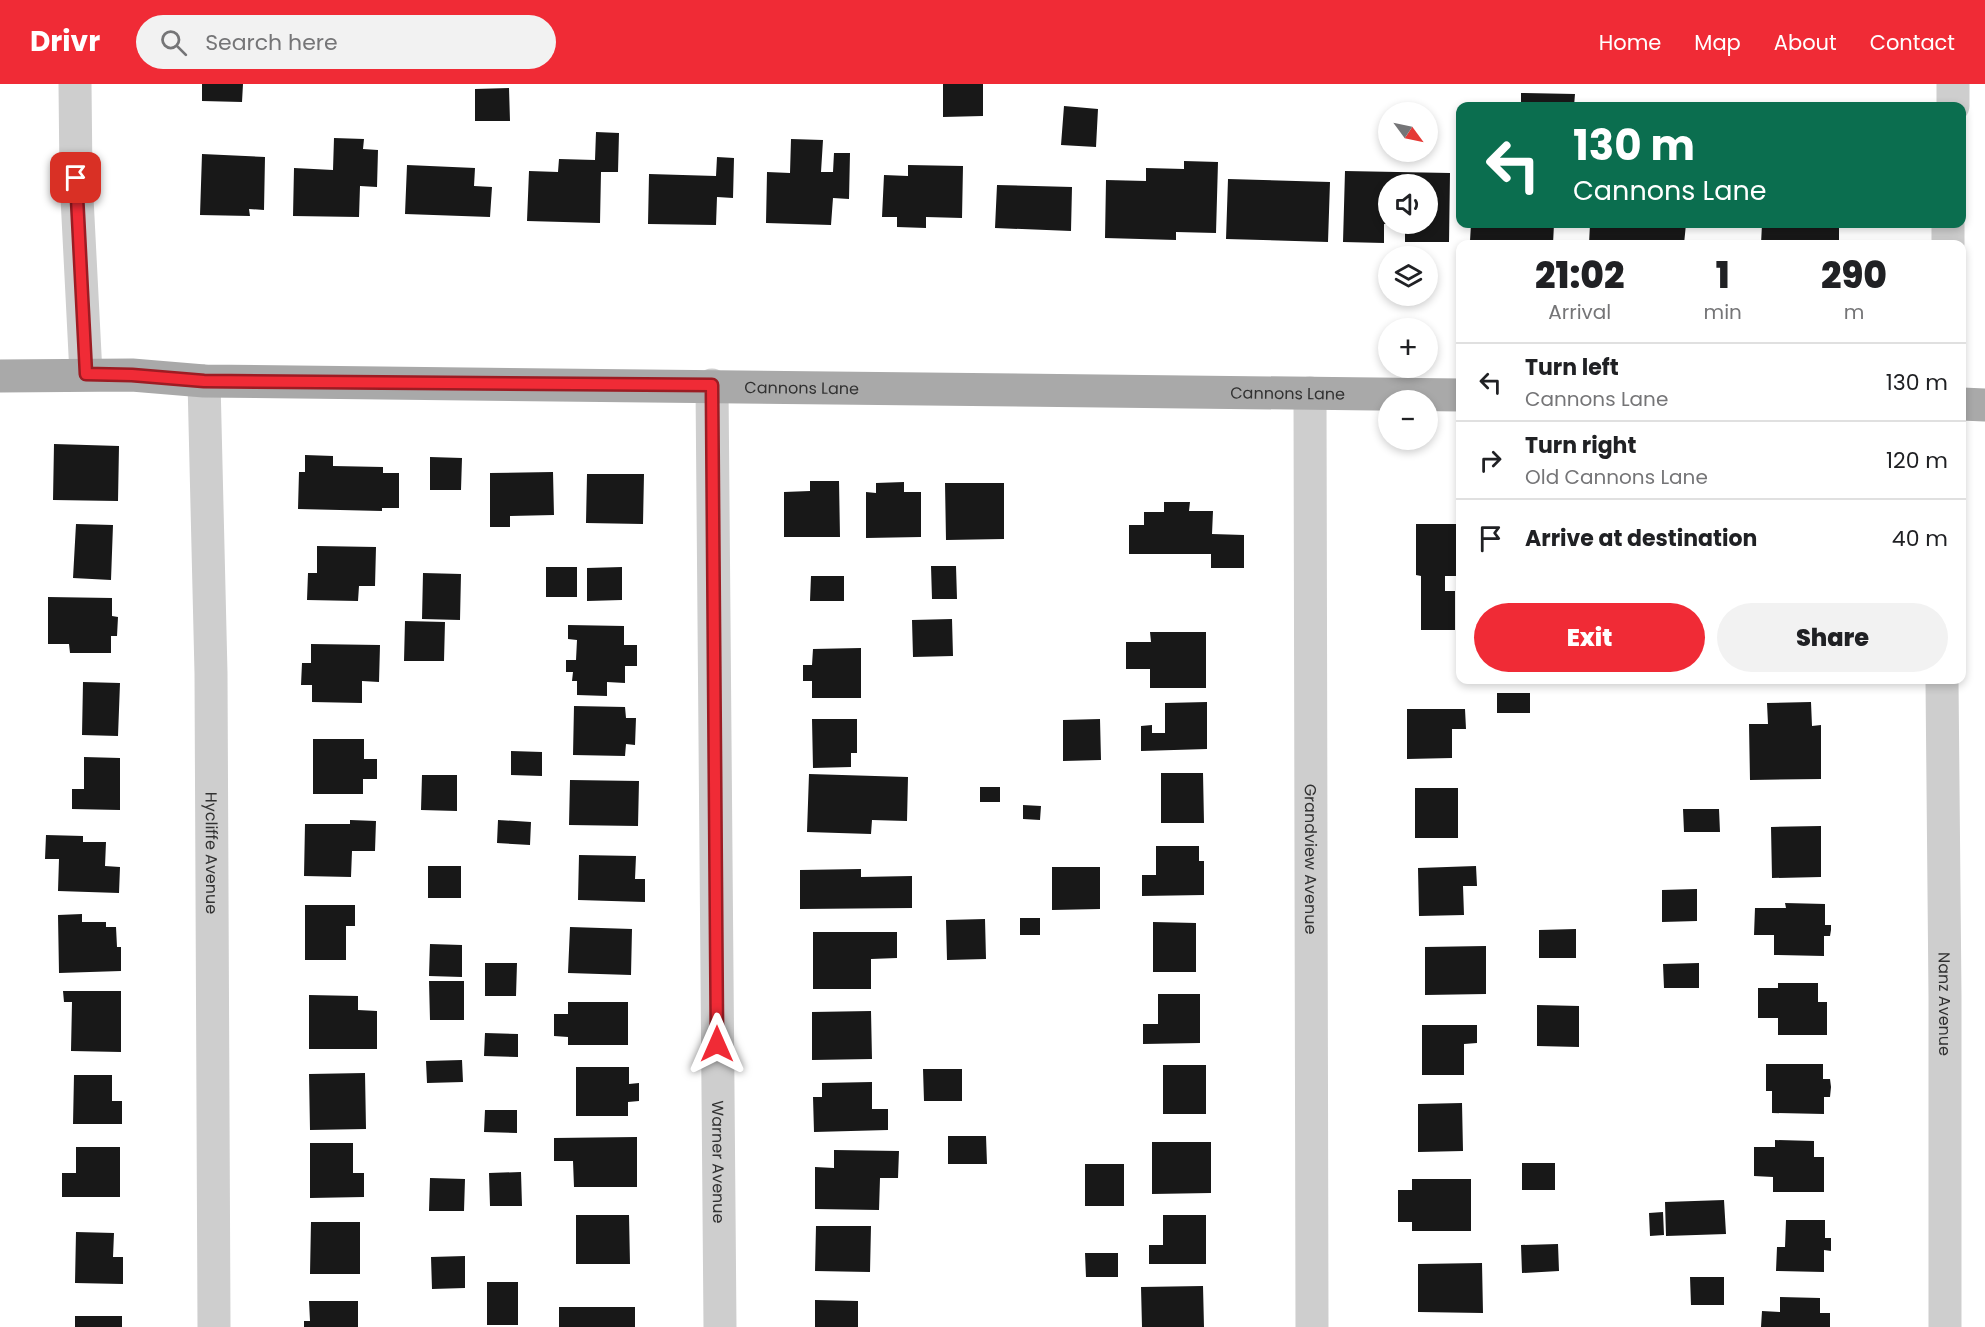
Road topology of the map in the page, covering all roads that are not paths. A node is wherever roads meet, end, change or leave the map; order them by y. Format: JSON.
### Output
{"nodes":[{"id":1,"x":75,"y":84,"type":"edge"},
{"id":2,"x":1953,"y":84,"type":"edge"},
{"id":3,"x":1953,"y":102,"type":"edge"},
{"id":4,"x":86,"y":374,"type":"junction"},
{"id":5,"x":0,"y":375,"type":"edge"},
{"id":6,"x":204,"y":381,"type":"junction"},
{"id":7,"x":712,"y":385,"type":"junction"},
{"id":8,"x":1310,"y":393,"type":"junction"},
{"id":9,"x":1456,"y":395,"type":"edge"},
{"id":10,"x":1966,"y":404,"type":"edge"},
{"id":11,"x":1985,"y":405,"type":"edge"},
{"id":12,"x":1942,"y":684,"type":"edge"},
{"id":13,"x":214,"y":1327,"type":"edge"},
{"id":14,"x":720,"y":1327,"type":"edge"},
{"id":15,"x":1312,"y":1327,"type":"edge"},
{"id":16,"x":1944,"y":1327,"type":"edge"}],
"edges":[{"from":1,"to":4,"type":"street"},
{"from":2,"to":3,"type":"street"},
{"from":4,"to":5,"type":"main road","name":"Cannons Lane"},
{"from":4,"to":6,"type":"main road","name":"Cannons Lane"},
{"from":6,"to":7,"type":"main road","name":"Cannons Lane"},
{"from":6,"to":13,"type":"street","name":"Hycliffe Avenue"},
{"from":7,"to":8,"type":"main road","name":"Cannons Lane"},
{"from":7,"to":14,"type":"street","name":"Warner Avenue"},
{"from":8,"to":9,"type":"main road","name":"Cannons Lane"},
{"from":8,"to":15,"type":"street","name":"Grandview Avenue"},
{"from":10,"to":11,"type":"main road"},
{"from":12,"to":16,"type":"street","name":"Nanz Avenue"}]}
